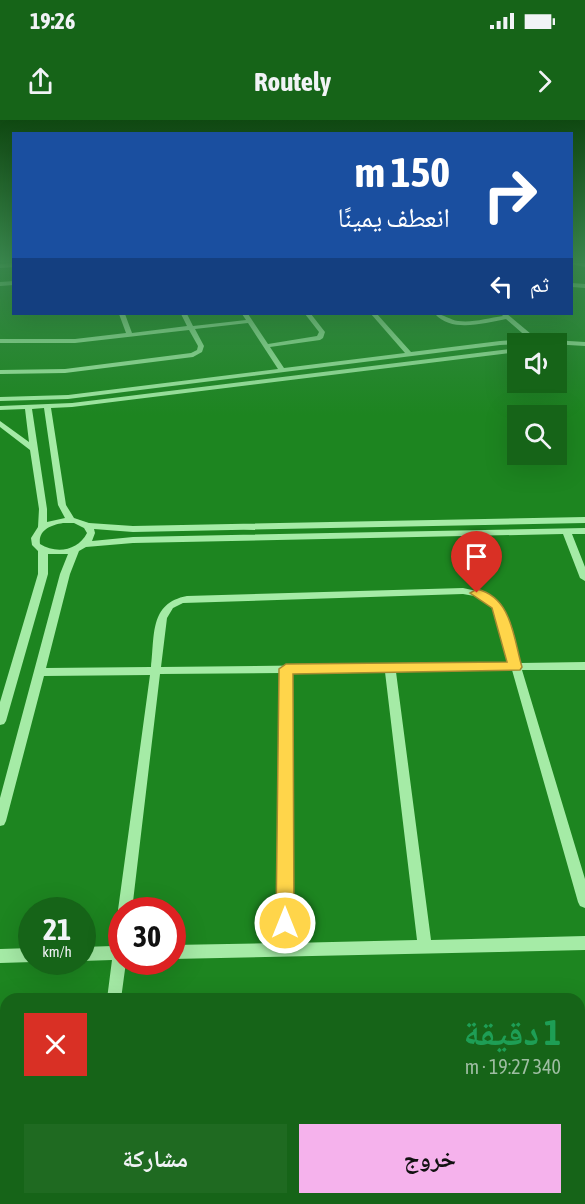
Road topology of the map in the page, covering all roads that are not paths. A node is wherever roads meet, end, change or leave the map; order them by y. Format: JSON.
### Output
{"nodes":[{"id":1,"x":122,"y":315,"type":"edge"},
{"id":2,"x":185,"y":315,"type":"edge"},
{"id":3,"x":246,"y":315,"type":"edge"},
{"id":4,"x":309,"y":315,"type":"edge"},
{"id":5,"x":375,"y":315,"type":"edge"},
{"id":6,"x":439,"y":315,"type":"edge"},
{"id":7,"x":506,"y":316,"type":"edge"},
{"id":8,"x":250,"y":321,"type":"junction"},
{"id":9,"x":191,"y":327,"type":"junction"},
{"id":10,"x":525,"y":333,"type":"edge"},
{"id":11,"x":129,"y":334,"type":"junction"},
{"id":12,"x":0,"y":341,"type":"edge"},
{"id":13,"x":507,"y":343,"type":"edge"},
{"id":14,"x":567,"y":343,"type":"edge"},
{"id":15,"x":585,"y":344,"type":"edge"},
{"id":16,"x":266,"y":346,"type":"junction"},
{"id":17,"x":567,"y":350,"type":"edge"},
{"id":18,"x":507,"y":351,"type":"edge"},
{"id":19,"x":585,"y":351,"type":"edge"},
{"id":20,"x":410,"y":355,"type":"junction"},
{"id":21,"x":283,"y":371,"type":"junction"},
{"id":22,"x":0,"y":372,"type":"edge"},
{"id":23,"x":0,"y":399,"type":"edge"},
{"id":24,"x":47,"y":407,"type":"junction"},
{"id":25,"x":0,"y":408,"type":"edge"},
{"id":26,"x":28,"y":408,"type":"junction"},
{"id":27,"x":0,"y":423,"type":"edge"},
{"id":28,"x":34,"y":449,"type":"junction"},
{"id":29,"x":71,"y":520,"type":"junction"},
{"id":30,"x":585,"y":520,"type":"edge"},
{"id":31,"x":88,"y":526,"type":"junction"},
{"id":32,"x":42,"y":528,"type":"junction"},
{"id":33,"x":566,"y":531,"type":"junction"},
{"id":34,"x":585,"y":531,"type":"edge"},
{"id":35,"x":79,"y":547,"type":"junction"},
{"id":36,"x":44,"y":550,"type":"junction"},
{"id":37,"x":585,"y":578,"type":"edge"},
{"id":38,"x":585,"y":666,"type":"edge"},
{"id":39,"x":515,"y":667,"type":"junction"},
{"id":40,"x":390,"y":668,"type":"junction"},
{"id":41,"x":286,"y":669,"type":"junction"},
{"id":42,"x":155,"y":671,"type":"junction"},
{"id":43,"x":39,"y":672,"type":"junction"},
{"id":44,"x":0,"y":720,"type":"edge"},
{"id":45,"x":0,"y":821,"type":"edge"},
{"id":46,"x":127,"y":897,"type":"edge"},
{"id":47,"x":585,"y":902,"type":"edge"},
{"id":48,"x":585,"y":944,"type":"edge"},
{"id":49,"x":425,"y":947,"type":"junction"},
{"id":50,"x":283,"y":950,"type":"junction"},
{"id":51,"x":186,"y":952,"type":"edge"},
{"id":52,"x":18,"y":955,"type":"edge"},
{"id":53,"x":0,"y":956,"type":"edge"},
{"id":54,"x":117,"y":975,"type":"edge"},
{"id":55,"x":115,"y":993,"type":"edge"}],
"edges":[{"from":1,"to":11,"type":"street"},
{"from":2,"to":9,"type":"street"},
{"from":3,"to":8,"type":"street"},
{"from":4,"to":16,"type":"street"},
{"from":5,"to":20,"type":"street"},
{"from":6,"to":7,"type":"street"},
{"from":7,"to":10,"type":"street"},
{"from":8,"to":9,"type":"street"},
{"from":8,"to":16,"type":"street"},
{"from":9,"to":11,"type":"street"},
{"from":9,"to":22,"type":"street"},
{"from":11,"to":12,"type":"street"},
{"from":13,"to":20,"type":"street"},
{"from":14,"to":15,"type":"street"},
{"from":16,"to":21,"type":"street"},
{"from":17,"to":19,"type":"street"},
{"from":18,"to":24,"type":"street"},
{"from":20,"to":21,"type":"street"},
{"from":21,"to":23,"type":"street"},
{"from":24,"to":26,"type":"street"},
{"from":24,"to":29,"type":"street"},
{"from":25,"to":26,"type":"street"},
{"from":26,"to":28,"type":"street"},
{"from":27,"to":28,"type":"street"},
{"from":28,"to":32,"type":"street"},
{"from":29,"to":31,"type":"street"},
{"from":29,"to":32,"type":"street"},
{"from":30,"to":31,"type":"street"},
{"from":31,"to":35,"type":"street"},
{"from":32,"to":36,"type":"street"},
{"from":33,"to":34,"type":"street"},
{"from":33,"to":35,"type":"street"},
{"from":33,"to":37,"type":"street"},
{"from":35,"to":36,"type":"street"},
{"from":35,"to":43,"type":"street"},
{"from":36,"to":44,"type":"street"},
{"from":38,"to":39,"type":"street"},
{"from":39,"to":40,"type":"street"},
{"from":39,"to":42,"type":"street"},
{"from":39,"to":47,"type":"street"},
{"from":40,"to":41,"type":"street"},
{"from":40,"to":49,"type":"street"},
{"from":41,"to":42,"type":"street"},
{"from":41,"to":50,"type":"street"},
{"from":42,"to":43,"type":"street"},
{"from":42,"to":46,"type":"street"},
{"from":43,"to":45,"type":"street"},
{"from":48,"to":49,"type":"street"},
{"from":49,"to":50,"type":"street"},
{"from":50,"to":51,"type":"street"},
{"from":52,"to":53,"type":"street"},
{"from":54,"to":55,"type":"street"}]}
